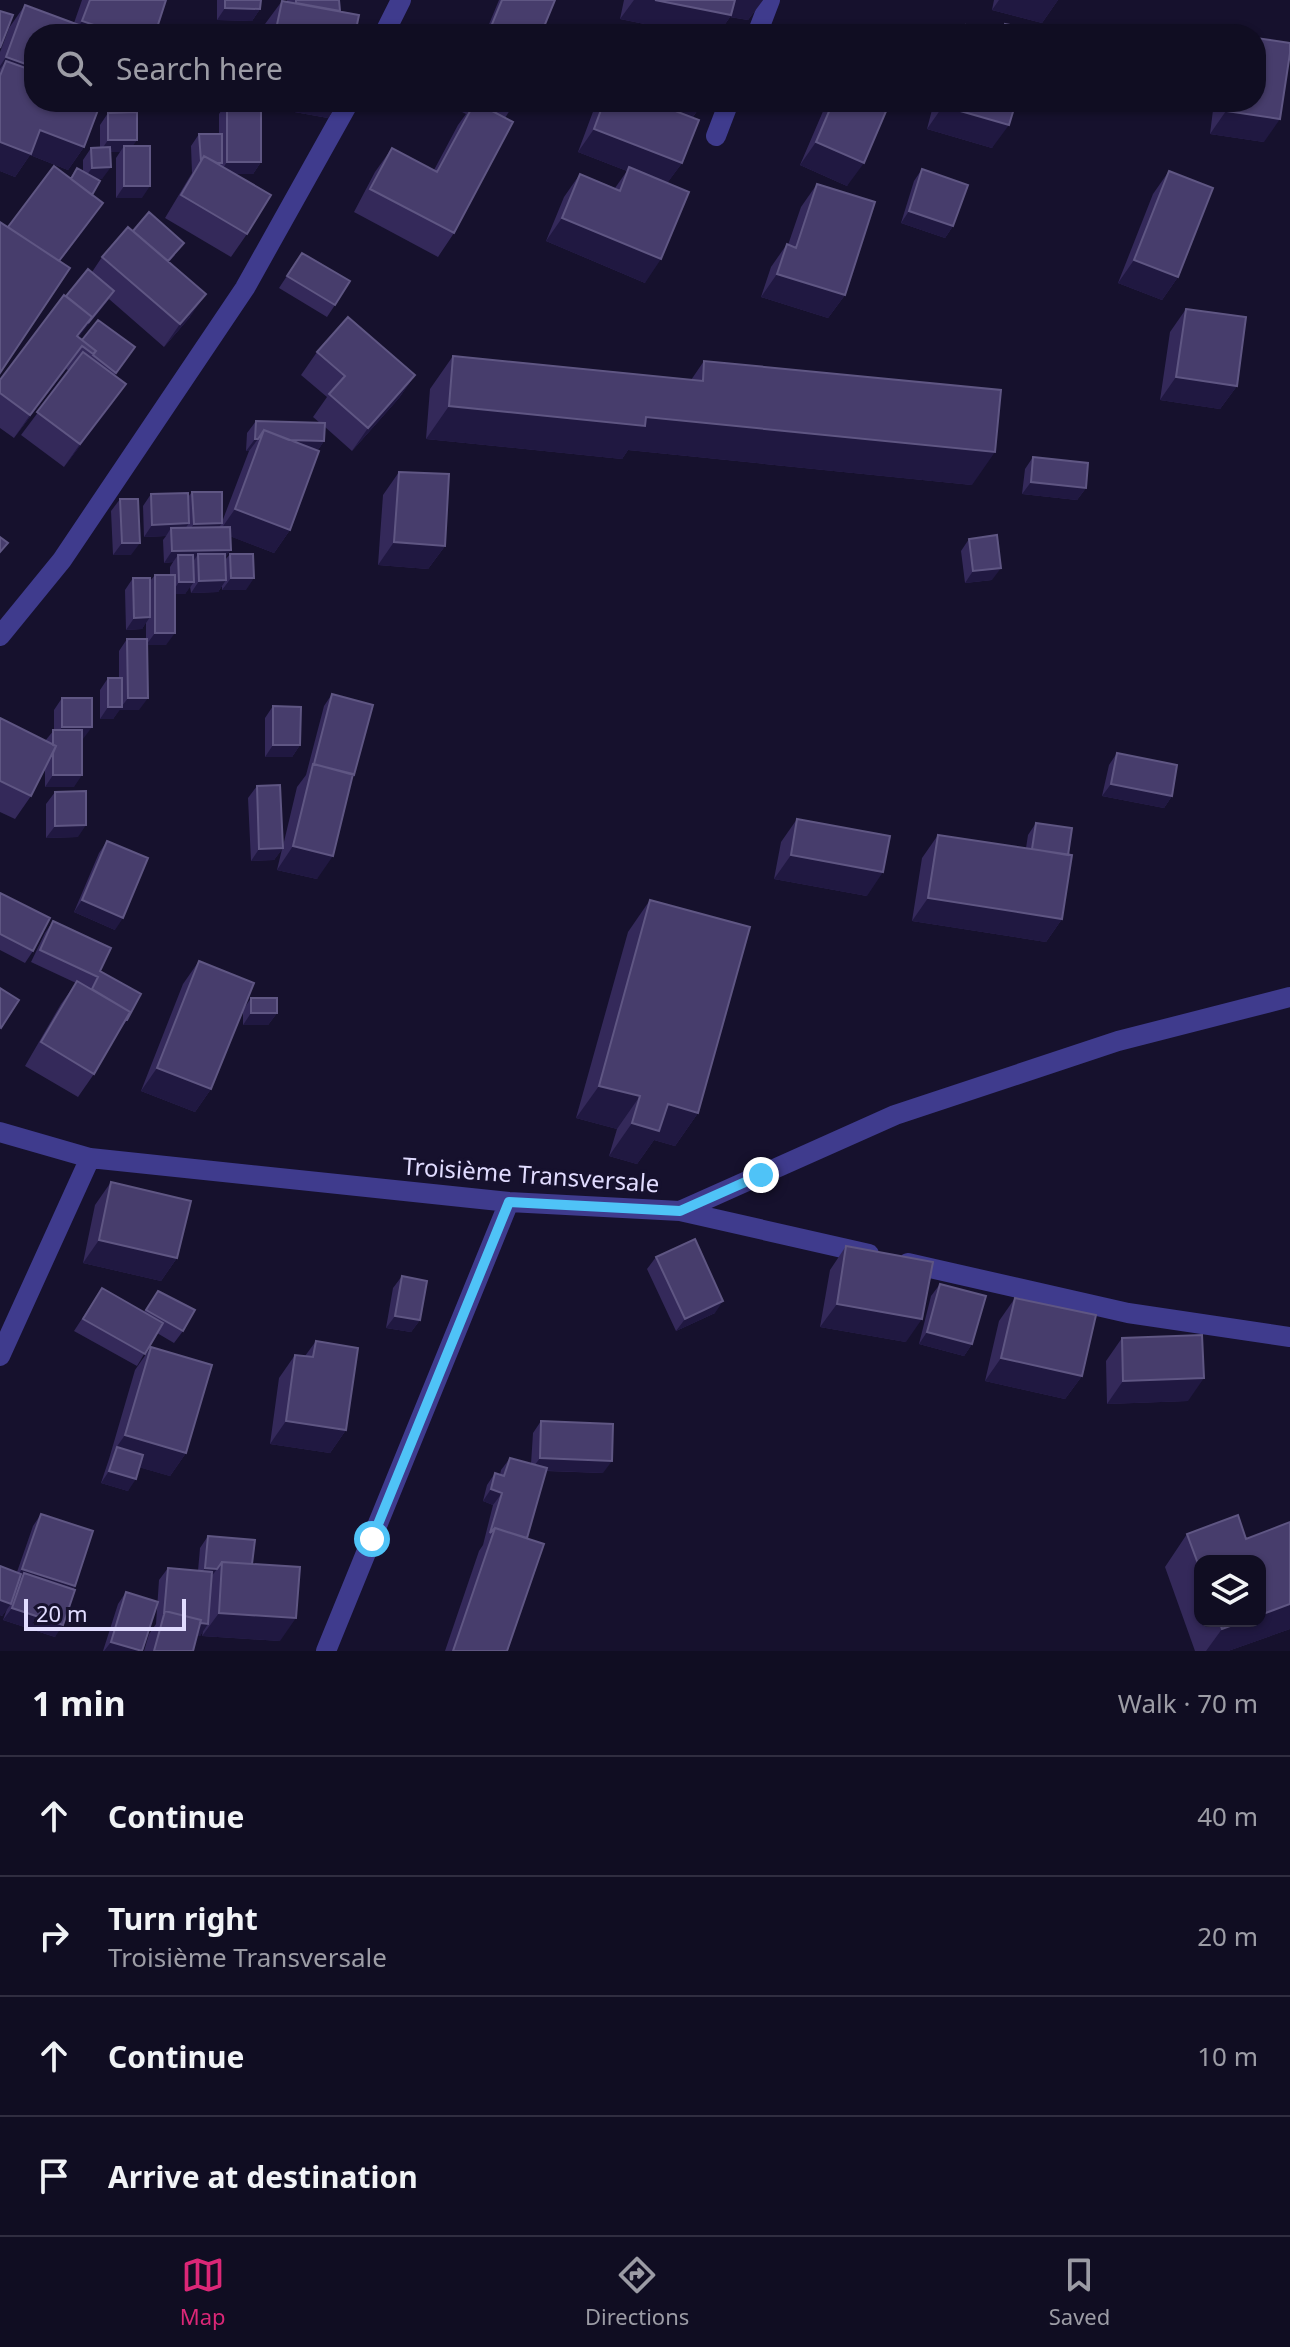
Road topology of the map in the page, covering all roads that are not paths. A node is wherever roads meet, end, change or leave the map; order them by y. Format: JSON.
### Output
{"nodes":[{"id":1,"x":401,"y":0,"type":"edge"},
{"id":2,"x":770,"y":0,"type":"edge"},
{"id":3,"x":389,"y":24,"type":"edge"},
{"id":4,"x":761,"y":24,"type":"edge"},
{"id":5,"x":343,"y":112,"type":"edge"},
{"id":6,"x":725,"y":112,"type":"edge"},
{"id":7,"x":716,"y":136,"type":"dead end"},
{"id":8,"x":0,"y":636,"type":"edge"},
{"id":9,"x":1290,"y":997,"type":"edge"},
{"id":10,"x":0,"y":1132,"type":"edge"},
{"id":11,"x":90,"y":1158,"type":"junction"},
{"id":12,"x":509,"y":1202,"type":"junction"},
{"id":13,"x":680,"y":1211,"type":"junction"},
{"id":14,"x":1290,"y":1337,"type":"edge"},
{"id":15,"x":0,"y":1356,"type":"edge"},
{"id":16,"x":326,"y":1651,"type":"edge"}],
"edges":[{"from":1,"to":3,"type":"street"},
{"from":2,"to":4,"type":"street"},
{"from":5,"to":8,"type":"street"},
{"from":6,"to":7,"type":"street"},
{"from":9,"to":13,"type":"street"},
{"from":10,"to":11,"type":"street","name":"Troisième Transversale"},
{"from":11,"to":12,"type":"street","name":"Troisième Transversale"},
{"from":11,"to":15,"type":"street"},
{"from":12,"to":13,"type":"street","name":"Troisième Transversale"},
{"from":12,"to":16,"type":"street"},
{"from":13,"to":14,"type":"street","name":"Troisième Transversale"}]}
